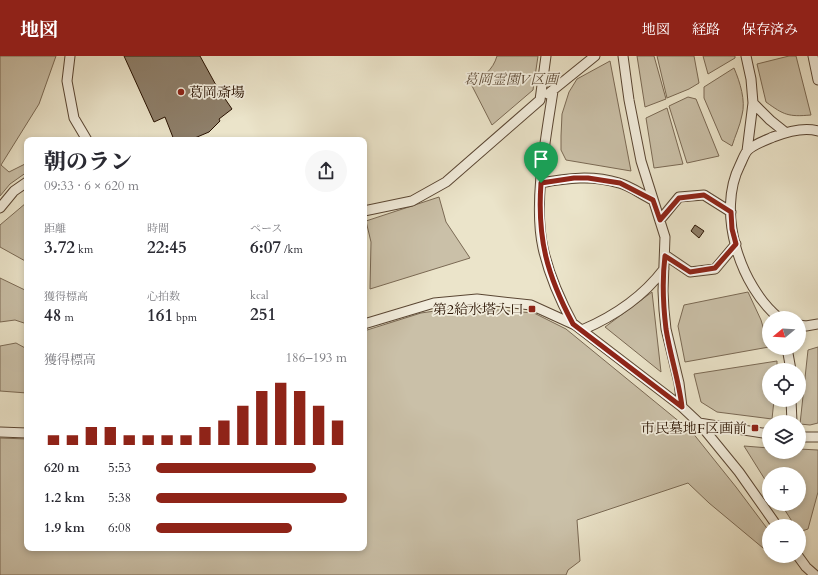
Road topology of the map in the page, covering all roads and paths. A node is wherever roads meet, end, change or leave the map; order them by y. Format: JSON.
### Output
{"nodes":[{"id":1,"x":70,"y":56,"type":"edge"},
{"id":2,"x":546,"y":56,"type":"edge"},
{"id":3,"x":595,"y":56,"type":"edge"},
{"id":4,"x":623,"y":56,"type":"edge"},
{"id":5,"x":746,"y":56,"type":"edge"},
{"id":6,"x":813,"y":56,"type":"edge"},
{"id":7,"x":818,"y":80,"type":"edge"},
{"id":8,"x":553,"y":91,"type":"junction"},
{"id":9,"x":540,"y":100,"type":"junction"},
{"id":10,"x":753,"y":103,"type":"junction"},
{"id":11,"x":818,"y":131,"type":"edge"},
{"id":12,"x":785,"y":132,"type":"junction"},
{"id":13,"x":85,"y":137,"type":"edge"},
{"id":14,"x":747,"y":151,"type":"junction"},
{"id":15,"x":541,"y":183,"type":"junction"},
{"id":16,"x":24,"y":184,"type":"edge"},
{"id":17,"x":653,"y":200,"type":"junction"},
{"id":18,"x":0,"y":208,"type":"edge"},
{"id":19,"x":367,"y":210,"type":"edge"},
{"id":20,"x":731,"y":212,"type":"junction"},
{"id":21,"x":660,"y":220,"type":"junction"},
{"id":22,"x":736,"y":244,"type":"junction"},
{"id":23,"x":665,"y":256,"type":"junction"},
{"id":24,"x":664,"y":269,"type":"junction"},
{"id":25,"x":770,"y":311,"type":"edge"},
{"id":26,"x":367,"y":323,"type":"edge"},
{"id":27,"x":573,"y":324,"type":"junction"},
{"id":28,"x":818,"y":324,"type":"edge"},
{"id":29,"x":806,"y":326,"type":"edge"},
{"id":30,"x":582,"y":330,"type":"junction"},
{"id":31,"x":682,"y":407,"type":"junction"},
{"id":32,"x":699,"y":423,"type":"junction"},
{"id":33,"x":0,"y":432,"type":"edge"},
{"id":34,"x":24,"y":433,"type":"edge"},
{"id":35,"x":762,"y":433,"type":"edge"},
{"id":36,"x":806,"y":437,"type":"edge"},
{"id":37,"x":818,"y":438,"type":"edge"},
{"id":38,"x":772,"y":519,"type":"edge"},
{"id":39,"x":803,"y":563,"type":"edge"},
{"id":40,"x":815,"y":575,"type":"edge"}],
"edges":[{"from":1,"to":13,"type":"street"},
{"from":2,"to":9,"type":"street"},
{"from":3,"to":8,"type":"street"},
{"from":4,"to":17,"type":"street"},
{"from":5,"to":10,"type":"street"},
{"from":6,"to":7,"type":"street"},
{"from":8,"to":9,"type":"street"},
{"from":8,"to":15,"type":"street"},
{"from":9,"to":19,"type":"street"},
{"from":10,"to":12,"type":"street"},
{"from":10,"to":14,"type":"street"},
{"from":11,"to":12,"type":"street"},
{"from":12,"to":14,"type":"street"},
{"from":14,"to":20,"type":"street"},
{"from":15,"to":17,"type":"street"},
{"from":15,"to":27,"type":"street"},
{"from":16,"to":18,"type":"street"},
{"from":17,"to":21,"type":"street"},
{"from":20,"to":21,"type":"street"},
{"from":20,"to":22,"type":"street"},
{"from":21,"to":23,"type":"street"},
{"from":22,"to":23,"type":"street"},
{"from":22,"to":25,"type":"street"},
{"from":23,"to":24,"type":"street"},
{"from":24,"to":30,"type":"street"},
{"from":24,"to":31,"type":"street"},
{"from":26,"to":27,"type":"street"},
{"from":27,"to":30,"type":"street"},
{"from":28,"to":29,"type":"street"},
{"from":30,"to":31,"type":"street"},
{"from":31,"to":32,"type":"street"},
{"from":32,"to":35,"type":"street"},
{"from":32,"to":38,"type":"street"},
{"from":33,"to":34,"type":"street"},
{"from":36,"to":37,"type":"street"},
{"from":39,"to":40,"type":"street"}]}
